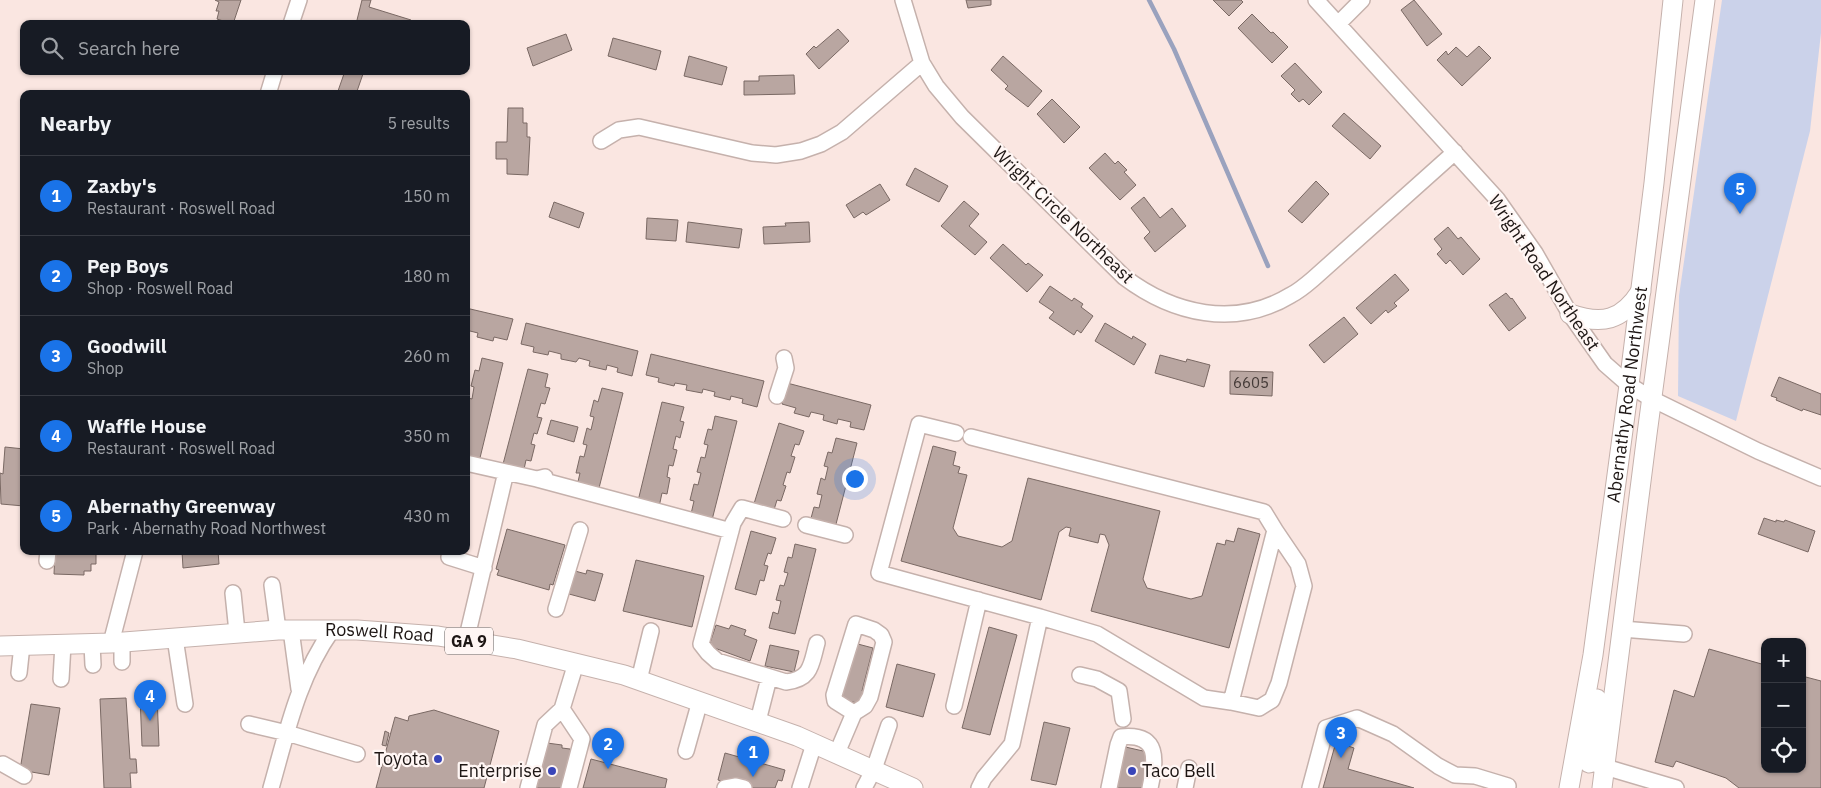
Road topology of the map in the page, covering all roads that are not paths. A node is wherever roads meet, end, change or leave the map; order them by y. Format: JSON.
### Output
{"nodes":[{"id":1,"x":299,"y":0,"type":"edge"},
{"id":2,"x":903,"y":0,"type":"edge"},
{"id":3,"x":1316,"y":0,"type":"edge"},
{"id":4,"x":1362,"y":0,"type":"edge"},
{"id":5,"x":1673,"y":0,"type":"edge"},
{"id":6,"x":1705,"y":0,"type":"edge"},
{"id":7,"x":292,"y":20,"type":"edge"},
{"id":8,"x":1338,"y":24,"type":"junction"},
{"id":9,"x":922,"y":63,"type":"junction"},
{"id":10,"x":274,"y":75,"type":"edge"},
{"id":11,"x":269,"y":90,"type":"edge"},
{"id":12,"x":601,"y":140,"type":"dead end"},
{"id":13,"x":1456,"y":152,"type":"junction"},
{"id":14,"x":1641,"y":290,"type":"junction"},
{"id":15,"x":1570,"y":314,"type":"junction"},
{"id":16,"x":784,"y":358,"type":"dead end"},
{"id":17,"x":1629,"y":385,"type":"junction"},
{"id":18,"x":777,"y":396,"type":"dead end"},
{"id":19,"x":1652,"y":399,"type":"junction"},
{"id":20,"x":470,"y":464,"type":"edge"},
{"id":21,"x":506,"y":472,"type":"junction"},
{"id":22,"x":553,"y":474,"type":"dead end"},
{"id":23,"x":1821,"y":478,"type":"edge"},
{"id":24,"x":537,"y":479,"type":"junction"},
{"id":25,"x":783,"y":519,"type":"dead end"},
{"id":26,"x":806,"y":525,"type":"dead end"},
{"id":27,"x":580,"y":530,"type":"dead end"},
{"id":28,"x":1275,"y":530,"type":"junction"},
{"id":29,"x":731,"y":531,"type":"junction"},
{"id":30,"x":845,"y":535,"type":"dead end"},
{"id":31,"x":131,"y":555,"type":"edge"},
{"id":32,"x":449,"y":557,"type":"dead end"},
{"id":33,"x":484,"y":568,"type":"junction"},
{"id":34,"x":272,"y":585,"type":"dead end"},
{"id":35,"x":233,"y":593,"type":"dead end"},
{"id":36,"x":979,"y":600,"type":"junction"},
{"id":37,"x":556,"y":609,"type":"dead end"},
{"id":38,"x":1040,"y":617,"type":"junction"},
{"id":39,"x":1622,"y":629,"type":"junction"},
{"id":40,"x":285,"y":630,"type":"junction"},
{"id":41,"x":332,"y":630,"type":"junction"},
{"id":42,"x":651,"y":631,"type":"dead end"},
{"id":43,"x":237,"y":632,"type":"junction"},
{"id":44,"x":1684,"y":634,"type":"dead end"},
{"id":45,"x":175,"y":638,"type":"junction"},
{"id":46,"x":466,"y":641,"type":"junction"},
{"id":47,"x":117,"y":643,"type":"junction"},
{"id":48,"x":817,"y":643,"type":"dead end"},
{"id":49,"x":63,"y":644,"type":"junction"},
{"id":50,"x":92,"y":644,"type":"junction"},
{"id":51,"x":22,"y":645,"type":"junction"},
{"id":52,"x":0,"y":646,"type":"edge"},
{"id":53,"x":122,"y":662,"type":"dead end"},
{"id":54,"x":576,"y":663,"type":"junction"},
{"id":55,"x":93,"y":665,"type":"dead end"},
{"id":56,"x":20,"y":673,"type":"dead end"},
{"id":57,"x":1080,"y":675,"type":"dead end"},
{"id":58,"x":769,"y":678,"type":"junction"},
{"id":59,"x":61,"y":679,"type":"dead end"},
{"id":60,"x":639,"y":680,"type":"junction"},
{"id":61,"x":299,"y":691,"type":"junction"},
{"id":62,"x":700,"y":702,"type":"junction"},
{"id":63,"x":1231,"y":702,"type":"junction"},
{"id":64,"x":185,"y":704,"type":"dead end"},
{"id":65,"x":954,"y":706,"type":"dead end"},
{"id":66,"x":562,"y":709,"type":"junction"},
{"id":67,"x":854,"y":713,"type":"junction"},
{"id":68,"x":1123,"y":719,"type":"dead end"},
{"id":69,"x":758,"y":721,"type":"junction"},
{"id":70,"x":250,"y":724,"type":"dead end"},
{"id":71,"x":889,"y":725,"type":"dead end"},
{"id":72,"x":287,"y":733,"type":"junction"},
{"id":73,"x":814,"y":744,"type":"junction"},
{"id":74,"x":686,"y":751,"type":"dead end"},
{"id":75,"x":837,"y":753,"type":"junction"},
{"id":76,"x":357,"y":754,"type":"dead end"},
{"id":77,"x":1589,"y":763,"type":"junction"},
{"id":78,"x":3,"y":764,"type":"dead end"},
{"id":79,"x":1189,"y":768,"type":"dead end"},
{"id":80,"x":874,"y":769,"type":"junction"},
{"id":81,"x":24,"y":776,"type":"dead end"},
{"id":82,"x":1508,"y":786,"type":"dead end"},
{"id":83,"x":271,"y":788,"type":"edge"},
{"id":84,"x":528,"y":788,"type":"edge"},
{"id":85,"x":569,"y":788,"type":"edge"},
{"id":86,"x":725,"y":788,"type":"edge"},
{"id":87,"x":744,"y":788,"type":"edge"},
{"id":88,"x":800,"y":788,"type":"edge"},
{"id":89,"x":864,"y":788,"type":"edge"},
{"id":90,"x":913,"y":788,"type":"edge"},
{"id":91,"x":979,"y":788,"type":"edge"},
{"id":92,"x":1109,"y":788,"type":"edge"},
{"id":93,"x":1150,"y":788,"type":"edge"},
{"id":94,"x":1185,"y":788,"type":"edge"},
{"id":95,"x":1310,"y":788,"type":"edge"},
{"id":96,"x":1569,"y":788,"type":"edge"},
{"id":97,"x":1602,"y":788,"type":"edge"},
{"id":98,"x":1676,"y":788,"type":"edge"}],
"edges":[{"from":1,"to":7,"type":"street"},
{"from":2,"to":9,"type":"street","name":"Wright Circle Northeast"},
{"from":3,"to":8,"type":"street","name":"Wright Road Northeast"},
{"from":4,"to":8,"type":"street"},
{"from":5,"to":14,"type":"main road","name":"Abernathy Road Northwest"},
{"from":6,"to":19,"type":"main road","name":"Abernathy Road Northwest"},
{"from":8,"to":13,"type":"street","name":"Wright Road Northeast"},
{"from":9,"to":12,"type":"street"},
{"from":9,"to":13,"type":"street","name":"Wright Circle Northeast"},
{"from":10,"to":11,"type":"street"},
{"from":13,"to":15,"type":"street","name":"Wright Road Northeast"},
{"from":14,"to":15,"type":"main road"},
{"from":14,"to":17,"type":"main road","name":"Abernathy Road Northwest"},
{"from":15,"to":17,"type":"street","name":"Wright Road Northeast"},
{"from":16,"to":18,"type":"street"},
{"from":17,"to":19,"type":"street","name":"Wright Road Northeast"},
{"from":17,"to":77,"type":"main road","name":"Abernathy Road Northwest"},
{"from":19,"to":23,"type":"street","name":"Wright Road Northeast"},
{"from":19,"to":39,"type":"main road","name":"Abernathy Road Northwest"},
{"from":20,"to":21,"type":"street"},
{"from":21,"to":24,"type":"street"},
{"from":21,"to":33,"type":"street"},
{"from":22,"to":24,"type":"street"},
{"from":24,"to":29,"type":"street"},
{"from":25,"to":29,"type":"street"},
{"from":26,"to":30,"type":"street"},
{"from":27,"to":37,"type":"street"},
{"from":28,"to":36,"type":"street"},
{"from":28,"to":63,"type":"street"},
{"from":28,"to":63,"type":"street"},
{"from":29,"to":58,"type":"street"},
{"from":31,"to":47,"type":"street"},
{"from":32,"to":33,"type":"street"},
{"from":33,"to":46,"type":"street"},
{"from":34,"to":40,"type":"street"},
{"from":35,"to":43,"type":"street"},
{"from":36,"to":38,"type":"street"},
{"from":36,"to":65,"type":"street"},
{"from":38,"to":63,"type":"street"},
{"from":38,"to":91,"type":"street"},
{"from":39,"to":44,"type":"street"},
{"from":39,"to":77,"type":"main road","name":"Abernathy Road Northwest"},
{"from":40,"to":41,"type":"main road","name":"Roswell Road","number":"GA 9"},
{"from":40,"to":43,"type":"main road","name":"Roswell Road","number":"GA 9"},
{"from":40,"to":61,"type":"street"},
{"from":41,"to":46,"type":"main road","name":"Roswell Road","number":"GA 9"},
{"from":41,"to":61,"type":"street"},
{"from":42,"to":60,"type":"street"},
{"from":43,"to":45,"type":"main road","name":"Roswell Road","number":"GA 9"},
{"from":45,"to":47,"type":"main road","name":"Roswell Road","number":"GA 9"},
{"from":45,"to":64,"type":"street"},
{"from":46,"to":54,"type":"main road","name":"Roswell Road","number":"GA 9"},
{"from":47,"to":50,"type":"main road","name":"Roswell Road","number":"GA 9"},
{"from":47,"to":53,"type":"street"},
{"from":48,"to":58,"type":"street"},
{"from":49,"to":50,"type":"main road","name":"Roswell Road","number":"GA 9"},
{"from":49,"to":51,"type":"main road","name":"Roswell Road","number":"GA 9"},
{"from":49,"to":59,"type":"street"},
{"from":50,"to":55,"type":"street"},
{"from":51,"to":52,"type":"main road","name":"Roswell Road","number":"GA 9"},
{"from":51,"to":56,"type":"street"},
{"from":54,"to":60,"type":"main road","name":"Roswell Road","number":"GA 9"},
{"from":54,"to":66,"type":"street"},
{"from":57,"to":68,"type":"street"},
{"from":58,"to":69,"type":"street"},
{"from":60,"to":62,"type":"main road","name":"Roswell Road","number":"GA 9"},
{"from":61,"to":72,"type":"street"},
{"from":62,"to":69,"type":"main road","name":"Roswell Road","number":"GA 9"},
{"from":62,"to":74,"type":"street"},
{"from":66,"to":84,"type":"street"},
{"from":66,"to":85,"type":"street"},
{"from":67,"to":67,"type":"street"},
{"from":67,"to":75,"type":"street"},
{"from":69,"to":73,"type":"main road","name":"Roswell Road","number":"GA 9"},
{"from":70,"to":72,"type":"street"},
{"from":71,"to":80,"type":"street"},
{"from":72,"to":76,"type":"street"},
{"from":72,"to":83,"type":"street"},
{"from":73,"to":75,"type":"main road","name":"Roswell Road","number":"GA 9"},
{"from":73,"to":88,"type":"street"},
{"from":75,"to":80,"type":"main road","name":"Roswell Road","number":"GA 9"},
{"from":77,"to":96,"type":"main road","name":"Abernathy Road Northwest"},
{"from":77,"to":97,"type":"main road","name":"Abernathy Road Northwest"},
{"from":77,"to":98,"type":"street"},
{"from":78,"to":81,"type":"street"},
{"from":79,"to":94,"type":"street"},
{"from":80,"to":89,"type":"street"},
{"from":80,"to":90,"type":"main road","name":"Roswell Road","number":"GA 9"},
{"from":82,"to":95,"type":"street"},
{"from":86,"to":87,"type":"street"},
{"from":92,"to":93,"type":"street"}]}
